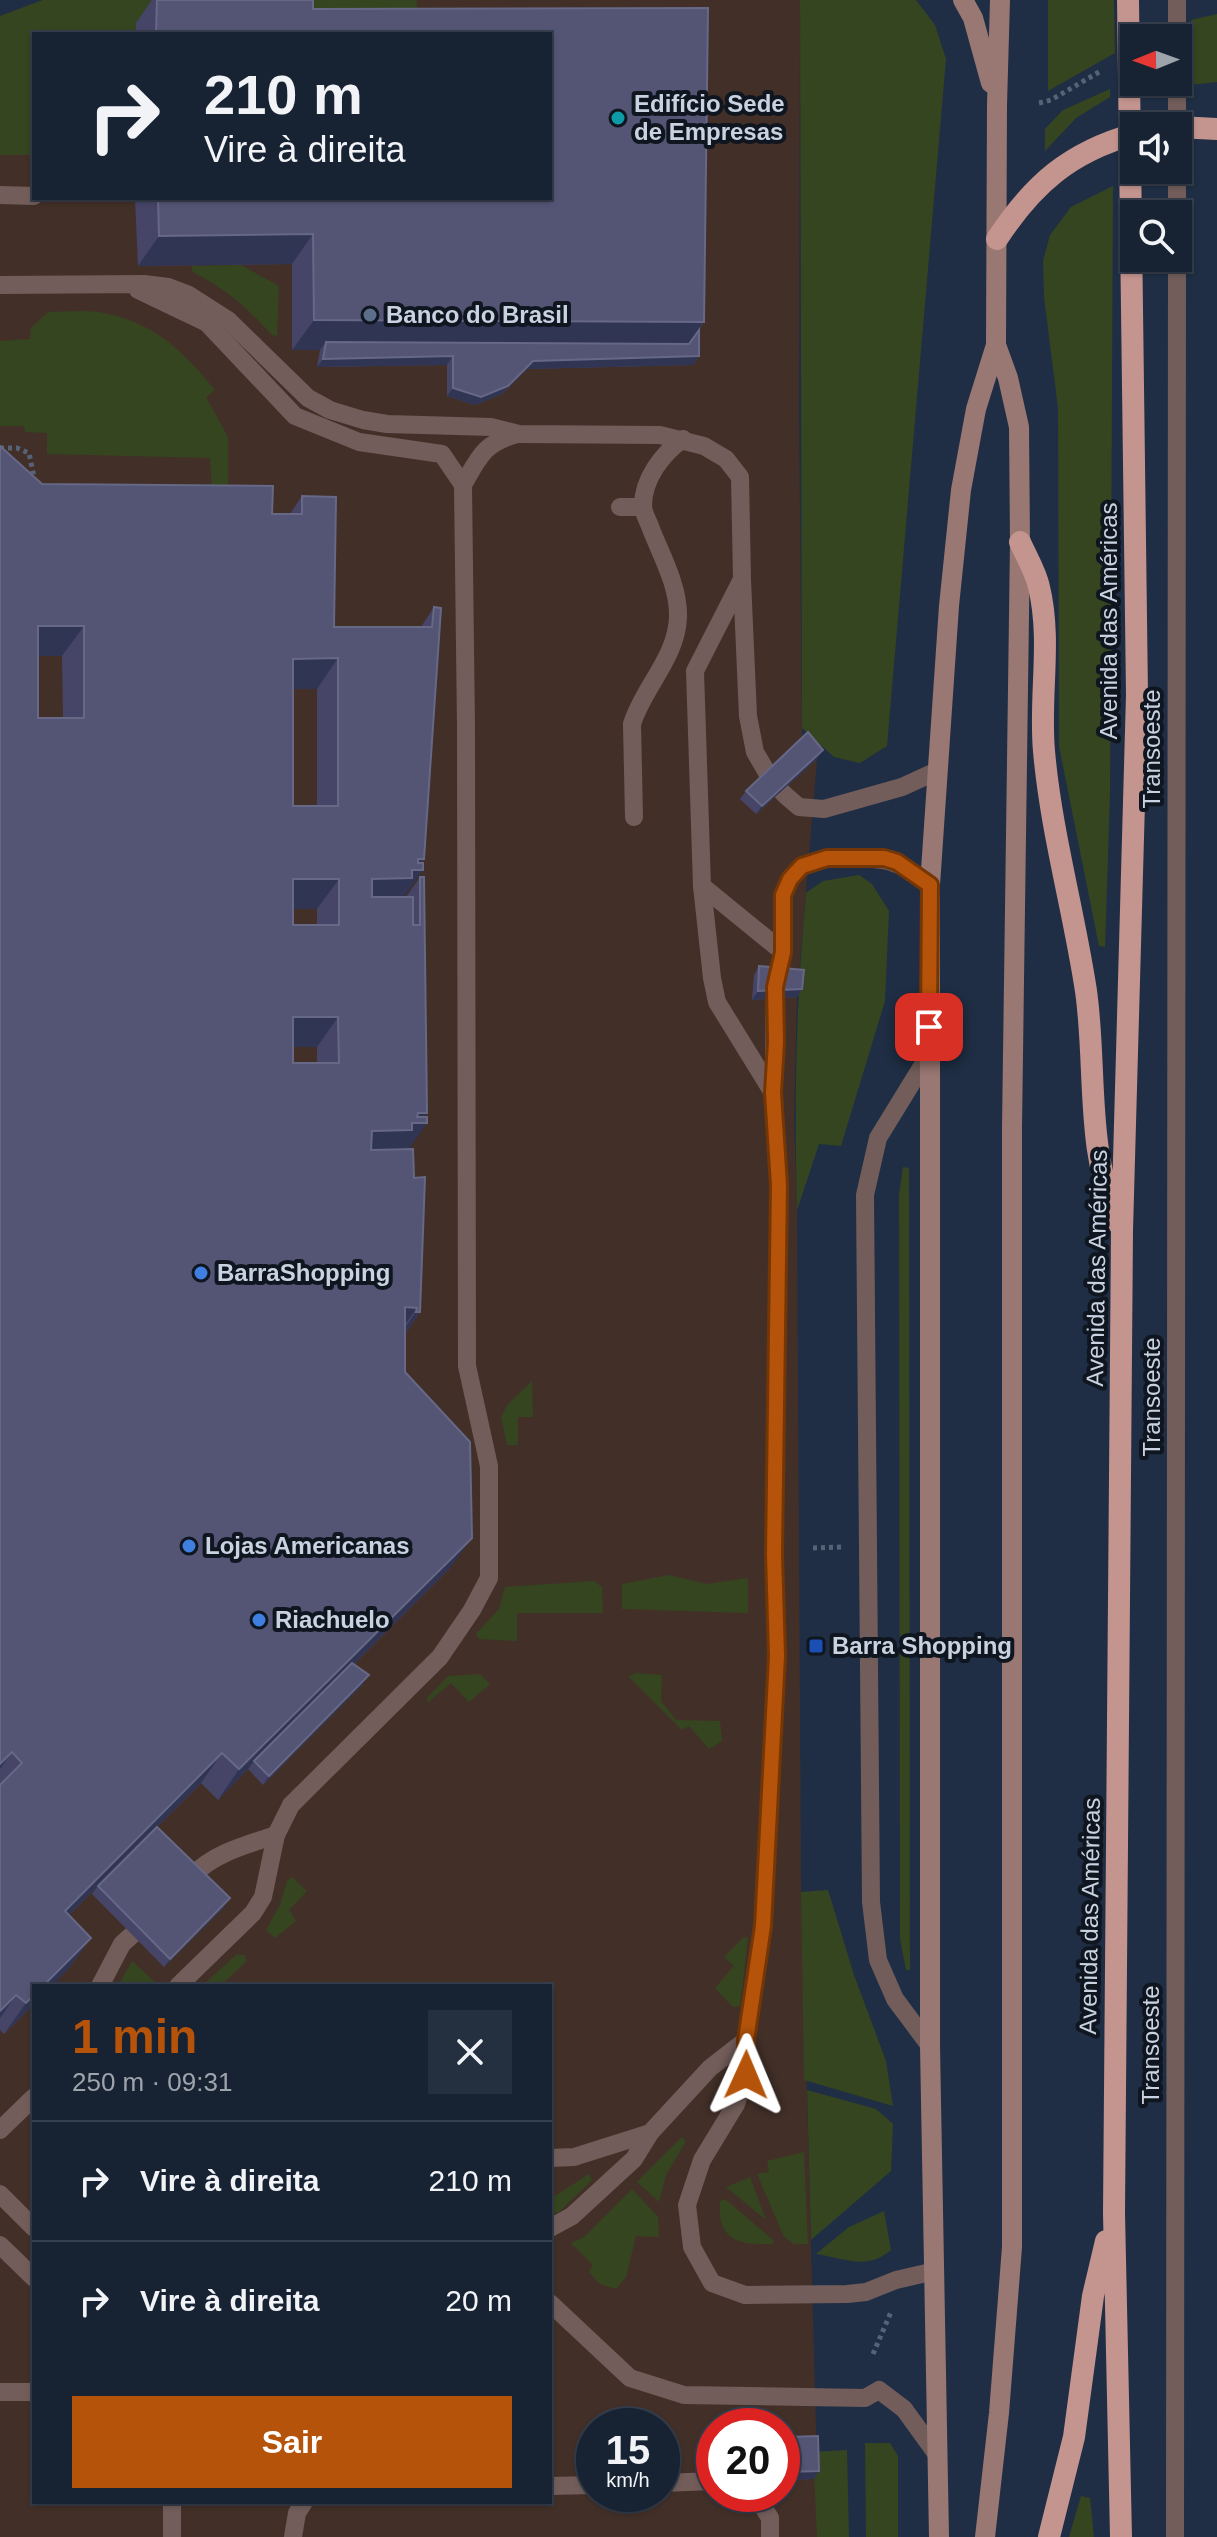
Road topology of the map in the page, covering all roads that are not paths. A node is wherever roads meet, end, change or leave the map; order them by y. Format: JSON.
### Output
{"nodes":[{"id":1,"x":963,"y":0,"type":"edge"},
{"id":2,"x":1000,"y":0,"type":"edge"},
{"id":3,"x":1128,"y":0,"type":"edge"},
{"id":4,"x":1177,"y":0,"type":"edge"},
{"id":5,"x":1177,"y":24,"type":"edge"},
{"id":6,"x":997,"y":105,"type":"junction"},
{"id":7,"x":1131,"y":112,"type":"edge"},
{"id":8,"x":1192,"y":127,"type":"edge"},
{"id":9,"x":1217,"y":129,"type":"edge"},
{"id":10,"x":1120,"y":139,"type":"edge"},
{"id":11,"x":1132,"y":184,"type":"edge"},
{"id":12,"x":0,"y":195,"type":"edge"},
{"id":13,"x":32,"y":196,"type":"edge"},
{"id":14,"x":997,"y":239,"type":"junction"},
{"id":15,"x":1177,"y":272,"type":"edge"},
{"id":16,"x":0,"y":285,"type":"edge"},
{"id":17,"x":119,"y":285,"type":"junction"},
{"id":18,"x":996,"y":345,"type":"junction"},
{"id":19,"x":519,"y":434,"type":"junction"},
{"id":20,"x":683,"y":439,"type":"junction"},
{"id":21,"x":463,"y":485,"type":"junction"},
{"id":22,"x":620,"y":507,"type":"dead end"},
{"id":23,"x":643,"y":507,"type":"junction"},
{"id":24,"x":1020,"y":542,"type":"junction"},
{"id":25,"x":742,"y":579,"type":"junction"},
{"id":26,"x":937,"y":771,"type":"junction"},
{"id":27,"x":634,"y":817,"type":"dead end"},
{"id":28,"x":930,"y":885,"type":"junction"},
{"id":29,"x":702,"y":886,"type":"junction"},
{"id":30,"x":783,"y":952,"type":"junction"},
{"id":31,"x":929,"y":1055,"type":"junction"},
{"id":32,"x":773,"y":1093,"type":"junction"},
{"id":33,"x":1122,"y":1231,"type":"junction"},
{"id":34,"x":276,"y":1835,"type":"junction"},
{"id":35,"x":192,"y":1876,"type":"edge"},
{"id":36,"x":132,"y":1935,"type":"edge"},
{"id":37,"x":101,"y":1984,"type":"edge"},
{"id":38,"x":180,"y":1984,"type":"edge"},
{"id":39,"x":746,"y":2040,"type":"junction"},
{"id":40,"x":930,"y":2046,"type":"junction"},
{"id":41,"x":32,"y":2099,"type":"edge"},
{"id":42,"x":0,"y":2130,"type":"edge"},
{"id":43,"x":650,"y":2133,"type":"junction"},
{"id":44,"x":552,"y":2158,"type":"edge"},
{"id":45,"x":0,"y":2194,"type":"edge"},
{"id":46,"x":1114,"y":2213,"type":"junction"},
{"id":47,"x":32,"y":2226,"type":"edge"},
{"id":48,"x":552,"y":2227,"type":"edge"},
{"id":49,"x":0,"y":2245,"type":"edge"},
{"id":50,"x":935,"y":2271,"type":"junction"},
{"id":51,"x":32,"y":2276,"type":"edge"},
{"id":52,"x":552,"y":2305,"type":"edge"},
{"id":53,"x":0,"y":2392,"type":"edge"},
{"id":54,"x":32,"y":2392,"type":"edge"},
{"id":55,"x":938,"y":2456,"type":"junction"},
{"id":56,"x":576,"y":2485,"type":"edge"},
{"id":57,"x":552,"y":2486,"type":"edge"},
{"id":58,"x":172,"y":2504,"type":"edge"},
{"id":59,"x":303,"y":2504,"type":"edge"},
{"id":60,"x":766,"y":2512,"type":"edge"},
{"id":61,"x":172,"y":2537,"type":"edge"},
{"id":62,"x":293,"y":2537,"type":"edge"},
{"id":63,"x":770,"y":2537,"type":"edge"},
{"id":64,"x":939,"y":2537,"type":"edge"},
{"id":65,"x":985,"y":2537,"type":"edge"},
{"id":66,"x":1049,"y":2537,"type":"edge"},
{"id":67,"x":1121,"y":2537,"type":"edge"},
{"id":68,"x":1175,"y":2537,"type":"edge"}],
"edges":[{"from":1,"to":6,"type":"main road"},
{"from":2,"to":6,"type":"main road"},
{"from":3,"to":7,"type":"highway","name":"Avenida das Américas"},
{"from":4,"to":5,"type":"lane"},
{"from":6,"to":14,"type":"main road"},
{"from":8,"to":9,"type":"highway"},
{"from":10,"to":14,"type":"highway"},
{"from":11,"to":33,"type":"highway","name":"Avenida das Américas"},
{"from":12,"to":13,"type":"lane"},
{"from":14,"to":18,"type":"main road"},
{"from":15,"to":68,"type":"lane","name":"Transoeste"},
{"from":16,"to":17,"type":"lane"},
{"from":17,"to":19,"type":"lane"},
{"from":17,"to":21,"type":"lane"},
{"from":18,"to":24,"type":"main road"},
{"from":18,"to":26,"type":"main road"},
{"from":19,"to":20,"type":"lane"},
{"from":19,"to":21,"type":"lane"},
{"from":20,"to":23,"type":"lane"},
{"from":20,"to":25,"type":"lane"},
{"from":21,"to":34,"type":"lane"},
{"from":22,"to":23,"type":"lane"},
{"from":23,"to":27,"type":"lane"},
{"from":24,"to":33,"type":"highway"},
{"from":24,"to":65,"type":"main road"},
{"from":25,"to":26,"type":"lane"},
{"from":25,"to":29,"type":"lane"},
{"from":26,"to":28,"type":"main road"},
{"from":28,"to":30,"type":"lane"},
{"from":28,"to":31,"type":"main road"},
{"from":29,"to":30,"type":"lane"},
{"from":29,"to":32,"type":"lane"},
{"from":30,"to":32,"type":"lane"},
{"from":31,"to":40,"type":"main road"},
{"from":31,"to":40,"type":"lane"},
{"from":32,"to":39,"type":"lane"},
{"from":33,"to":46,"type":"highway","name":"Avenida das Américas"},
{"from":34,"to":35,"type":"lane"},
{"from":34,"to":38,"type":"lane"},
{"from":36,"to":37,"type":"lane"},
{"from":39,"to":43,"type":"lane"},
{"from":39,"to":50,"type":"lane"},
{"from":40,"to":50,"type":"main road"},
{"from":41,"to":42,"type":"lane"},
{"from":43,"to":44,"type":"lane"},
{"from":43,"to":48,"type":"lane"},
{"from":45,"to":47,"type":"lane"},
{"from":46,"to":66,"type":"highway"},
{"from":46,"to":67,"type":"highway","name":"Avenida das Américas"},
{"from":49,"to":51,"type":"lane"},
{"from":50,"to":55,"type":"main road"},
{"from":52,"to":55,"type":"lane"},
{"from":53,"to":54,"type":"lane"},
{"from":55,"to":64,"type":"main road"},
{"from":56,"to":57,"type":"lane"},
{"from":58,"to":61,"type":"lane"},
{"from":59,"to":62,"type":"lane"},
{"from":60,"to":63,"type":"lane"}]}
